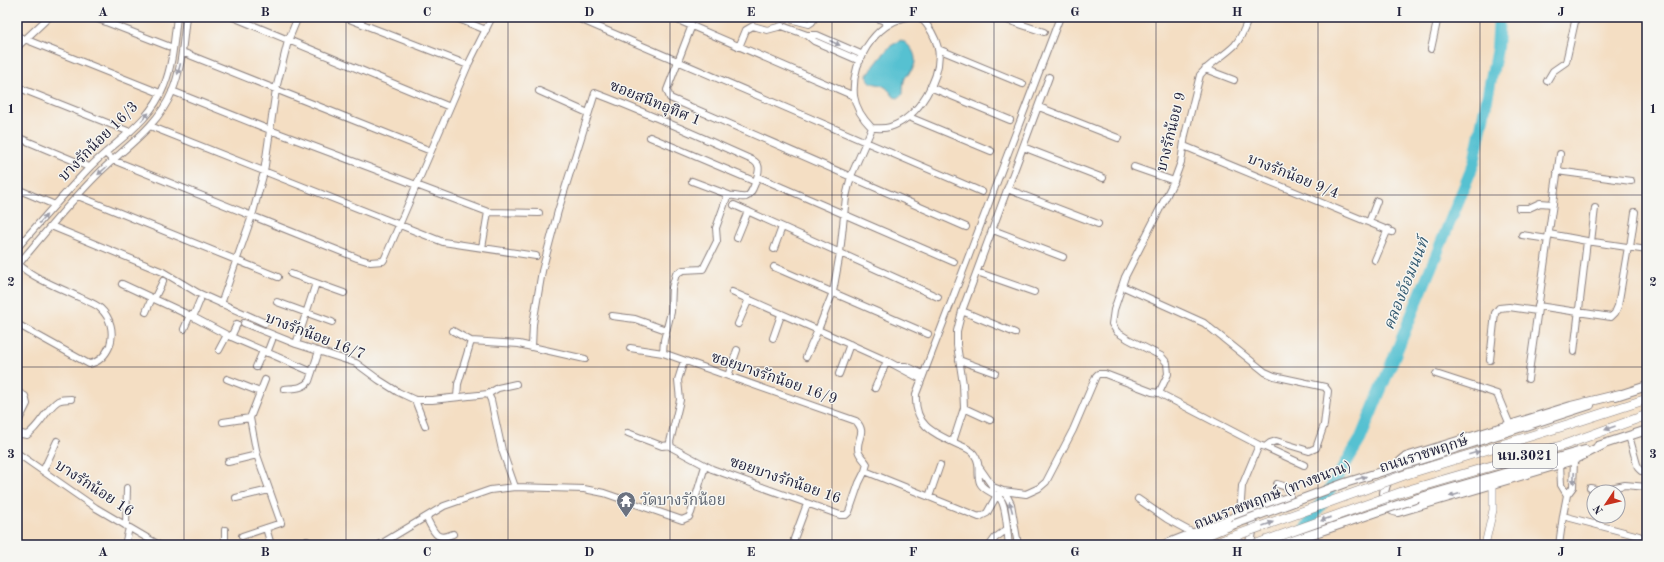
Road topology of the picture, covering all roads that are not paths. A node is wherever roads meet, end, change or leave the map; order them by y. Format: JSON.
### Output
{"nodes":[{"id":1,"x":49,"y":17,"type":"edge"},
{"id":2,"x":93,"y":17,"type":"edge"},
{"id":3,"x":177,"y":17,"type":"edge"},
{"id":4,"x":186,"y":17,"type":"edge"},
{"id":5,"x":233,"y":17,"type":"edge"},
{"id":6,"x":298,"y":17,"type":"edge"},
{"id":7,"x":344,"y":17,"type":"edge"},
{"id":8,"x":454,"y":17,"type":"edge"},
{"id":9,"x":492,"y":17,"type":"edge"},
{"id":10,"x":575,"y":17,"type":"edge"},
{"id":11,"x":671,"y":17,"type":"edge"},
{"id":12,"x":782,"y":17,"type":"edge"},
{"id":13,"x":816,"y":17,"type":"edge"},
{"id":14,"x":874,"y":17,"type":"edge"},
{"id":15,"x":907,"y":17,"type":"edge"},
{"id":16,"x":920,"y":17,"type":"edge"},
{"id":17,"x":998,"y":17,"type":"edge"},
{"id":18,"x":1060,"y":17,"type":"edge"},
{"id":19,"x":1249,"y":17,"type":"edge"},
{"id":20,"x":1438,"y":17,"type":"edge"},
{"id":21,"x":1576,"y":17,"type":"edge"},
{"id":22,"x":889,"y":23,"type":"junction"},
{"id":23,"x":692,"y":25,"type":"junction"},
{"id":24,"x":486,"y":30,"type":"junction"},
{"id":25,"x":1044,"y":32,"type":"dead end"},
{"id":26,"x":17,"y":36,"type":"edge"},
{"id":27,"x":26,"y":40,"type":"junction"},
{"id":28,"x":288,"y":41,"type":"junction"},
{"id":29,"x":739,"y":46,"type":"junction"},
{"id":30,"x":17,"y":47,"type":"edge"},
{"id":31,"x":173,"y":48,"type":"junction"},
{"id":32,"x":938,"y":49,"type":"junction"},
{"id":33,"x":1431,"y":49,"type":"dead end"},
{"id":34,"x":182,"y":52,"type":"junction"},
{"id":35,"x":862,"y":58,"type":"junction"},
{"id":36,"x":678,"y":60,"type":"junction"},
{"id":37,"x":468,"y":65,"type":"junction"},
{"id":38,"x":1205,"y":69,"type":"junction"},
{"id":39,"x":1049,"y":77,"type":"dead end"},
{"id":40,"x":1234,"y":80,"type":"dead end"},
{"id":41,"x":1547,"y":81,"type":"dead end"},
{"id":42,"x":1023,"y":84,"type":"dead end"},
{"id":43,"x":17,"y":87,"type":"edge"},
{"id":44,"x":930,"y":87,"type":"junction"},
{"id":45,"x":276,"y":89,"type":"junction"},
{"id":46,"x":172,"y":91,"type":"junction"},
{"id":47,"x":539,"y":91,"type":"dead end"},
{"id":48,"x":160,"y":93,"type":"junction"},
{"id":49,"x":854,"y":96,"type":"junction"},
{"id":50,"x":450,"y":107,"type":"junction"},
{"id":51,"x":1038,"y":107,"type":"junction"},
{"id":52,"x":588,"y":112,"type":"junction"},
{"id":53,"x":909,"y":117,"type":"junction"},
{"id":54,"x":1010,"y":120,"type":"dead end"},
{"id":55,"x":150,"y":126,"type":"junction"},
{"id":56,"x":872,"y":128,"type":"junction"},
{"id":57,"x":270,"y":130,"type":"junction"},
{"id":58,"x":130,"y":132,"type":"junction"},
{"id":59,"x":17,"y":137,"type":"edge"},
{"id":60,"x":650,"y":137,"type":"dead end"},
{"id":61,"x":1118,"y":138,"type":"dead end"},
{"id":62,"x":866,"y":142,"type":"junction"},
{"id":63,"x":1184,"y":146,"type":"junction"},
{"id":64,"x":1023,"y":147,"type":"junction"},
{"id":65,"x":431,"y":150,"type":"junction"},
{"id":66,"x":991,"y":151,"type":"dead end"},
{"id":67,"x":105,"y":153,"type":"junction"},
{"id":68,"x":1560,"y":154,"type":"dead end"},
{"id":69,"x":113,"y":160,"type":"junction"},
{"id":70,"x":89,"y":167,"type":"junction"},
{"id":71,"x":1134,"y":167,"type":"dead end"},
{"id":72,"x":1557,"y":171,"type":"junction"},
{"id":73,"x":264,"y":172,"type":"junction"},
{"id":74,"x":852,"y":176,"type":"junction"},
{"id":75,"x":1103,"y":178,"type":"dead end"},
{"id":76,"x":757,"y":179,"type":"junction"},
{"id":77,"x":692,"y":181,"type":"dead end"},
{"id":78,"x":1174,"y":181,"type":"junction"},
{"id":79,"x":1631,"y":181,"type":"dead end"},
{"id":80,"x":416,"y":186,"type":"junction"},
{"id":81,"x":17,"y":189,"type":"edge"},
{"id":82,"x":1007,"y":189,"type":"junction"},
{"id":83,"x":982,"y":192,"type":"dead end"},
{"id":84,"x":729,"y":195,"type":"junction"},
{"id":85,"x":78,"y":196,"type":"junction"},
{"id":86,"x":1377,"y":201,"type":"dead end"},
{"id":87,"x":1553,"y":204,"type":"junction"},
{"id":88,"x":55,"y":205,"type":"junction"},
{"id":89,"x":734,"y":205,"type":"dead end"},
{"id":90,"x":1519,"y":208,"type":"dead end"},
{"id":91,"x":1595,"y":208,"type":"dead end"},
{"id":92,"x":748,"y":211,"type":"junction"},
{"id":93,"x":488,"y":212,"type":"junction"},
{"id":94,"x":1635,"y":212,"type":"dead end"},
{"id":95,"x":539,"y":213,"type":"dead end"},
{"id":96,"x":844,"y":214,"type":"junction"},
{"id":97,"x":252,"y":216,"type":"junction"},
{"id":98,"x":1369,"y":222,"type":"junction"},
{"id":99,"x":1098,"y":224,"type":"dead end"},
{"id":100,"x":400,"y":225,"type":"junction"},
{"id":101,"x":51,"y":226,"type":"junction"},
{"id":102,"x":782,"y":227,"type":"junction"},
{"id":103,"x":966,"y":227,"type":"dead end"},
{"id":104,"x":993,"y":230,"type":"junction"},
{"id":105,"x":1522,"y":235,"type":"dead end"},
{"id":106,"x":1548,"y":236,"type":"junction"},
{"id":107,"x":737,"y":238,"type":"dead end"},
{"id":108,"x":1589,"y":242,"type":"junction"},
{"id":109,"x":1629,"y":247,"type":"junction"},
{"id":110,"x":17,"y":248,"type":"edge"},
{"id":111,"x":482,"y":248,"type":"junction"},
{"id":112,"x":774,"y":249,"type":"dead end"},
{"id":113,"x":1647,"y":250,"type":"edge"},
{"id":114,"x":840,"y":253,"type":"junction"},
{"id":115,"x":536,"y":256,"type":"dead end"},
{"id":116,"x":1063,"y":257,"type":"dead end"},
{"id":117,"x":1375,"y":260,"type":"dead end"},
{"id":118,"x":237,"y":261,"type":"junction"},
{"id":119,"x":954,"y":262,"type":"dead end"},
{"id":120,"x":17,"y":265,"type":"edge"},
{"id":121,"x":774,"y":267,"type":"dead end"},
{"id":122,"x":977,"y":272,"type":"junction"},
{"id":123,"x":291,"y":274,"type":"dead end"},
{"id":124,"x":278,"y":277,"type":"dead end"},
{"id":125,"x":163,"y":281,"type":"dead end"},
{"id":126,"x":316,"y":283,"type":"junction"},
{"id":127,"x":122,"y":284,"type":"dead end"},
{"id":128,"x":1122,"y":286,"type":"junction"},
{"id":129,"x":732,"y":292,"type":"dead end"},
{"id":130,"x":833,"y":292,"type":"junction"},
{"id":131,"x":1034,"y":292,"type":"dead end"},
{"id":132,"x":344,"y":293,"type":"dead end"},
{"id":133,"x":938,"y":297,"type":"dead end"},
{"id":134,"x":153,"y":299,"type":"junction"},
{"id":135,"x":749,"y":299,"type":"junction"},
{"id":136,"x":200,"y":300,"type":"dead end"},
{"id":137,"x":277,"y":302,"type":"dead end"},
{"id":138,"x":221,"y":304,"type":"junction"},
{"id":139,"x":1537,"y":309,"type":"junction"},
{"id":140,"x":962,"y":311,"type":"junction"},
{"id":141,"x":146,"y":312,"type":"dead end"},
{"id":142,"x":306,"y":312,"type":"junction"},
{"id":143,"x":1579,"y":312,"type":"junction"},
{"id":144,"x":781,"y":315,"type":"junction"},
{"id":145,"x":192,"y":316,"type":"junction"},
{"id":146,"x":612,"y":316,"type":"dead end"},
{"id":147,"x":332,"y":322,"type":"dead end"},
{"id":148,"x":244,"y":323,"type":"dead end"},
{"id":149,"x":265,"y":323,"type":"dead end"},
{"id":150,"x":17,"y":324,"type":"edge"},
{"id":151,"x":237,"y":324,"type":"dead end"},
{"id":152,"x":738,"y":324,"type":"dead end"},
{"id":153,"x":184,"y":329,"type":"dead end"},
{"id":154,"x":666,"y":330,"type":"junction"},
{"id":155,"x":818,"y":330,"type":"junction"},
{"id":156,"x":453,"y":331,"type":"dead end"},
{"id":157,"x":1015,"y":333,"type":"dead end"},
{"id":158,"x":928,"y":334,"type":"dead end"},
{"id":159,"x":229,"y":336,"type":"junction"},
{"id":160,"x":773,"y":338,"type":"dead end"},
{"id":161,"x":272,"y":340,"type":"dead end"},
{"id":162,"x":471,"y":341,"type":"junction"},
{"id":163,"x":296,"y":344,"type":"junction"},
{"id":164,"x":850,"y":344,"type":"junction"},
{"id":165,"x":532,"y":347,"type":"junction"},
{"id":166,"x":630,"y":348,"type":"dead end"},
{"id":167,"x":219,"y":350,"type":"dead end"},
{"id":168,"x":737,"y":350,"type":"dead end"},
{"id":169,"x":319,"y":351,"type":"junction"},
{"id":170,"x":265,"y":352,"type":"junction"},
{"id":171,"x":1574,"y":352,"type":"dead end"},
{"id":172,"x":663,"y":353,"type":"junction"},
{"id":173,"x":806,"y":357,"type":"dead end"},
{"id":174,"x":584,"y":359,"type":"dead end"},
{"id":175,"x":887,"y":360,"type":"junction"},
{"id":176,"x":959,"y":360,"type":"junction"},
{"id":177,"x":1490,"y":360,"type":"dead end"},
{"id":178,"x":684,"y":361,"type":"junction"},
{"id":179,"x":256,"y":367,"type":"dead end"},
{"id":180,"x":312,"y":372,"type":"junction"},
{"id":181,"x":995,"y":373,"type":"dead end"},
{"id":182,"x":839,"y":374,"type":"dead end"},
{"id":183,"x":1436,"y":374,"type":"dead end"},
{"id":184,"x":728,"y":376,"type":"junction"},
{"id":185,"x":922,"y":377,"type":"junction"},
{"id":186,"x":1528,"y":378,"type":"dead end"},
{"id":187,"x":227,"y":379,"type":"dead end"},
{"id":188,"x":265,"y":380,"type":"dead end"},
{"id":189,"x":516,"y":384,"type":"dead end"},
{"id":190,"x":1647,"y":386,"type":"edge"},
{"id":191,"x":875,"y":388,"type":"dead end"},
{"id":192,"x":284,"y":389,"type":"dead end"},
{"id":193,"x":17,"y":392,"type":"edge"},
{"id":194,"x":260,"y":392,"type":"junction"},
{"id":195,"x":1159,"y":393,"type":"junction"},
{"id":196,"x":488,"y":394,"type":"junction"},
{"id":197,"x":1620,"y":394,"type":"junction"},
{"id":198,"x":457,"y":397,"type":"junction"},
{"id":199,"x":71,"y":399,"type":"dead end"},
{"id":200,"x":1647,"y":399,"type":"edge"},
{"id":201,"x":415,"y":400,"type":"junction"},
{"id":202,"x":964,"y":408,"type":"junction"},
{"id":203,"x":1647,"y":415,"type":"edge"},
{"id":204,"x":250,"y":418,"type":"junction"},
{"id":205,"x":990,"y":420,"type":"dead end"},
{"id":206,"x":223,"y":422,"type":"dead end"},
{"id":207,"x":17,"y":424,"type":"edge"},
{"id":208,"x":1510,"y":425,"type":"junction"},
{"id":209,"x":425,"y":426,"type":"dead end"},
{"id":210,"x":1647,"y":430,"type":"edge"},
{"id":211,"x":17,"y":431,"type":"edge"},
{"id":212,"x":628,"y":433,"type":"dead end"},
{"id":213,"x":1629,"y":436,"type":"junction"},
{"id":214,"x":57,"y":441,"type":"dead end"},
{"id":215,"x":953,"y":442,"type":"junction"},
{"id":216,"x":1603,"y":444,"type":"junction"},
{"id":217,"x":670,"y":445,"type":"junction"},
{"id":218,"x":1262,"y":446,"type":"junction"},
{"id":219,"x":17,"y":453,"type":"edge"},
{"id":220,"x":257,"y":455,"type":"junction"},
{"id":221,"x":1574,"y":460,"type":"junction"},
{"id":222,"x":228,"y":462,"type":"dead end"},
{"id":223,"x":1560,"y":464,"type":"junction"},
{"id":224,"x":940,"y":465,"type":"dead end"},
{"id":225,"x":1304,"y":465,"type":"dead end"},
{"id":226,"x":705,"y":466,"type":"junction"},
{"id":227,"x":979,"y":468,"type":"junction"},
{"id":228,"x":42,"y":471,"type":"junction"},
{"id":229,"x":865,"y":471,"type":"junction"},
{"id":230,"x":1647,"y":471,"type":"edge"},
{"id":231,"x":1277,"y":484,"type":"dead end"},
{"id":232,"x":1493,"y":484,"type":"junction"},
{"id":233,"x":1626,"y":485,"type":"edge"},
{"id":234,"x":515,"y":487,"type":"junction"},
{"id":235,"x":1647,"y":487,"type":"edge"},
{"id":236,"x":127,"y":488,"type":"dead end"},
{"id":237,"x":269,"y":490,"type":"junction"},
{"id":238,"x":1003,"y":491,"type":"junction"},
{"id":239,"x":997,"y":495,"type":"junction"},
{"id":240,"x":1567,"y":495,"type":"junction"},
{"id":241,"x":929,"y":497,"type":"junction"},
{"id":242,"x":236,"y":498,"type":"dead end"},
{"id":243,"x":1138,"y":499,"type":"dead end"},
{"id":244,"x":807,"y":504,"type":"junction"},
{"id":245,"x":1240,"y":515,"type":"junction"},
{"id":246,"x":1563,"y":516,"type":"junction"},
{"id":247,"x":426,"y":517,"type":"junction"},
{"id":248,"x":127,"y":527,"type":"junction"},
{"id":249,"x":266,"y":528,"type":"junction"},
{"id":250,"x":225,"y":530,"type":"dead end"},
{"id":251,"x":1006,"y":530,"type":"junction"},
{"id":252,"x":453,"y":534,"type":"dead end"},
{"id":253,"x":1193,"y":534,"type":"junction"},
{"id":254,"x":242,"y":536,"type":"dead end"},
{"id":255,"x":1639,"y":536,"type":"dead end"},
{"id":256,"x":794,"y":539,"type":"dead end"},
{"id":257,"x":125,"y":545,"type":"edge"},
{"id":258,"x":159,"y":545,"type":"edge"},
{"id":259,"x":225,"y":545,"type":"edge"},
{"id":260,"x":271,"y":545,"type":"edge"},
{"id":261,"x":379,"y":545,"type":"edge"},
{"id":262,"x":990,"y":545,"type":"edge"},
{"id":263,"x":1010,"y":545,"type":"edge"},
{"id":264,"x":1018,"y":545,"type":"edge"},
{"id":265,"x":1164,"y":545,"type":"edge"},
{"id":266,"x":1184,"y":545,"type":"edge"},
{"id":267,"x":1212,"y":545,"type":"edge"},
{"id":268,"x":1249,"y":545,"type":"edge"},
{"id":269,"x":1254,"y":545,"type":"edge"},
{"id":270,"x":1280,"y":545,"type":"edge"},
{"id":271,"x":1485,"y":545,"type":"edge"},
{"id":272,"x":1559,"y":545,"type":"edge"}],
"edges":[{"from":1,"to":27,"type":"street"},
{"from":2,"to":31,"type":"street"},
{"from":3,"to":31,"type":"street","name":"บางรักน้อย 16/3"},
{"from":4,"to":34,"type":"street"},
{"from":5,"to":28,"type":"street"},
{"from":6,"to":28,"type":"street"},
{"from":7,"to":37,"type":"street"},
{"from":8,"to":24,"type":"street"},
{"from":9,"to":24,"type":"street"},
{"from":10,"to":36,"type":"street"},
{"from":11,"to":23,"type":"street"},
{"from":12,"to":13,"type":"street"},
{"from":14,"to":22,"type":"street"},
{"from":15,"to":22,"type":"street"},
{"from":16,"to":32,"type":"street"},
{"from":17,"to":25,"type":"street"},
{"from":18,"to":185,"type":"street"},
{"from":19,"to":38,"type":"street","name":"บางรักน้อย 9"},
{"from":20,"to":33,"type":"street"},
{"from":21,"to":41,"type":"street"},
{"from":22,"to":35,"type":"street"},
{"from":23,"to":29,"type":"street"},
{"from":23,"to":36,"type":"street"},
{"from":24,"to":37,"type":"street"},
{"from":26,"to":27,"type":"street"},
{"from":27,"to":30,"type":"street"},
{"from":27,"to":48,"type":"street"},
{"from":28,"to":45,"type":"street"},
{"from":28,"to":50,"type":"street"},
{"from":29,"to":35,"type":"street"},
{"from":29,"to":49,"type":"street"},
{"from":31,"to":48,"type":"street","name":"บางรักน้อย 16/3"},
{"from":32,"to":42,"type":"street"},
{"from":32,"to":44,"type":"street"},
{"from":34,"to":45,"type":"street"},
{"from":34,"to":46,"type":"street","one_way":true},
{"from":35,"to":49,"type":"street"},
{"from":36,"to":62,"type":"street"},
{"from":36,"to":74,"type":"street"},
{"from":37,"to":50,"type":"street"},
{"from":38,"to":40,"type":"street"},
{"from":38,"to":63,"type":"street","name":"บางรักน้อย 9"},
{"from":39,"to":51,"type":"street"},
{"from":43,"to":58,"type":"street"},
{"from":44,"to":53,"type":"street"},
{"from":44,"to":54,"type":"street"},
{"from":45,"to":57,"type":"street"},
{"from":45,"to":65,"type":"street"},
{"from":46,"to":55,"type":"street"},
{"from":46,"to":57,"type":"street"},
{"from":47,"to":52,"type":"street"},
{"from":58,"to":48,"type":"street","name":"บางรักน้อย 16/3","one_way":true},
{"from":49,"to":56,"type":"street"},
{"from":50,"to":65,"type":"street"},
{"from":51,"to":61,"type":"street"},
{"from":51,"to":64,"type":"street"},
{"from":52,"to":76,"type":"street","name":"ซอยสนิทอุทิศ 1"},
{"from":52,"to":165,"type":"street","name":"ซอยสนิทอุทิศ 1"},
{"from":53,"to":56,"type":"street"},
{"from":53,"to":66,"type":"street"},
{"from":55,"to":69,"type":"street"},
{"from":55,"to":73,"type":"street"},
{"from":56,"to":62,"type":"street"},
{"from":57,"to":73,"type":"street"},
{"from":57,"to":80,"type":"street"},
{"from":58,"to":67,"type":"street","name":"บางรักน้อย 16/3"},
{"from":59,"to":70,"type":"street"},
{"from":60,"to":76,"type":"street"},
{"from":62,"to":74,"type":"street"},
{"from":62,"to":83,"type":"street"},
{"from":63,"to":78,"type":"street","name":"บางรักน้อย 9"},
{"from":63,"to":98,"type":"street","name":"บางรักน้อย 9/4"},
{"from":64,"to":75,"type":"street"},
{"from":64,"to":82,"type":"street"},
{"from":65,"to":80,"type":"street"},
{"from":67,"to":69,"type":"street"},
{"from":67,"to":70,"type":"street","name":"บางรักน้อย 16/3"},
{"from":68,"to":72,"type":"street"},
{"from":69,"to":85,"type":"street","one_way":true},
{"from":69,"to":97,"type":"street"},
{"from":70,"to":88,"type":"street","name":"บางรักน้อย 16/3"},
{"from":71,"to":78,"type":"street"},
{"from":72,"to":79,"type":"street"},
{"from":72,"to":87,"type":"street"},
{"from":73,"to":97,"type":"street"},
{"from":73,"to":100,"type":"street"},
{"from":74,"to":96,"type":"street"},
{"from":74,"to":103,"type":"street"},
{"from":76,"to":84,"type":"street"},
{"from":76,"to":96,"type":"street"},
{"from":77,"to":84,"type":"street"},
{"from":78,"to":128,"type":"street","name":"บางรักน้อย 9"},
{"from":80,"to":93,"type":"street"},
{"from":80,"to":100,"type":"street"},
{"from":81,"to":88,"type":"street"},
{"from":82,"to":99,"type":"street"},
{"from":82,"to":104,"type":"street"},
{"from":84,"to":154,"type":"street"},
{"from":85,"to":101,"type":"street"},
{"from":85,"to":118,"type":"street"},
{"from":86,"to":98,"type":"street"},
{"from":87,"to":90,"type":"street"},
{"from":87,"to":106,"type":"street"},
{"from":110,"to":88,"type":"street","name":"บางรักน้อย 16/3","one_way":true},
{"from":89,"to":92,"type":"street"},
{"from":91,"to":108,"type":"street"},
{"from":92,"to":102,"type":"street"},
{"from":92,"to":107,"type":"street"},
{"from":93,"to":95,"type":"street"},
{"from":93,"to":111,"type":"street"},
{"from":94,"to":109,"type":"street"},
{"from":96,"to":114,"type":"street"},
{"from":96,"to":119,"type":"street"},
{"from":97,"to":100,"type":"street"},
{"from":97,"to":118,"type":"street"},
{"from":98,"to":117,"type":"street","name":"บางรักน้อย 9/4"},
{"from":100,"to":111,"type":"street"},
{"from":101,"to":120,"type":"street"},
{"from":101,"to":138,"type":"street"},
{"from":102,"to":112,"type":"street"},
{"from":102,"to":114,"type":"street"},
{"from":104,"to":116,"type":"street"},
{"from":104,"to":122,"type":"street"},
{"from":105,"to":106,"type":"street"},
{"from":106,"to":108,"type":"street"},
{"from":106,"to":139,"type":"street"},
{"from":108,"to":109,"type":"street"},
{"from":108,"to":143,"type":"street"},
{"from":109,"to":113,"type":"street"},
{"from":109,"to":143,"type":"street"},
{"from":111,"to":115,"type":"street"},
{"from":114,"to":130,"type":"street"},
{"from":114,"to":133,"type":"street"},
{"from":118,"to":124,"type":"street"},
{"from":118,"to":138,"type":"street"},
{"from":120,"to":150,"type":"street"},
{"from":121,"to":130,"type":"street"},
{"from":122,"to":131,"type":"street"},
{"from":122,"to":140,"type":"street"},
{"from":123,"to":126,"type":"street"},
{"from":125,"to":134,"type":"street"},
{"from":126,"to":132,"type":"street"},
{"from":126,"to":142,"type":"street"},
{"from":127,"to":134,"type":"street"},
{"from":128,"to":195,"type":"street"},
{"from":128,"to":218,"type":"street"},
{"from":129,"to":135,"type":"street"},
{"from":130,"to":155,"type":"street"},
{"from":130,"to":158,"type":"street"},
{"from":134,"to":141,"type":"street"},
{"from":134,"to":145,"type":"street"},
{"from":135,"to":144,"type":"street"},
{"from":135,"to":152,"type":"street"},
{"from":136,"to":145,"type":"street"},
{"from":137,"to":142,"type":"street"},
{"from":138,"to":149,"type":"street"},
{"from":139,"to":143,"type":"street"},
{"from":139,"to":177,"type":"street"},
{"from":139,"to":186,"type":"street"},
{"from":140,"to":157,"type":"street"},
{"from":140,"to":176,"type":"street"},
{"from":142,"to":147,"type":"street"},
{"from":142,"to":163,"type":"street"},
{"from":143,"to":171,"type":"street"},
{"from":144,"to":155,"type":"street"},
{"from":144,"to":160,"type":"street"},
{"from":145,"to":153,"type":"street"},
{"from":145,"to":159,"type":"street"},
{"from":146,"to":154,"type":"street"},
{"from":148,"to":163,"type":"street","name":"บางรักน้อย 16/7"},
{"from":151,"to":159,"type":"street"},
{"from":154,"to":172,"type":"street"},
{"from":155,"to":164,"type":"street"},
{"from":155,"to":173,"type":"street"},
{"from":156,"to":162,"type":"street"},
{"from":159,"to":167,"type":"street"},
{"from":159,"to":170,"type":"street"},
{"from":161,"to":170,"type":"street"},
{"from":162,"to":165,"type":"street"},
{"from":162,"to":198,"type":"street"},
{"from":163,"to":169,"type":"street","name":"บางรักน้อย 16/7"},
{"from":164,"to":175,"type":"street"},
{"from":164,"to":182,"type":"street"},
{"from":165,"to":174,"type":"street"},
{"from":166,"to":172,"type":"street","name":"ซอยบางรักน้อย 16/9"},
{"from":168,"to":184,"type":"street"},
{"from":169,"to":180,"type":"street"},
{"from":169,"to":201,"type":"street","name":"บางรักน้อย 16/7"},
{"from":170,"to":179,"type":"street"},
{"from":170,"to":180,"type":"street"},
{"from":172,"to":178,"type":"street","name":"ซอยบางรักน้อย 16/9"},
{"from":175,"to":185,"type":"street"},
{"from":175,"to":191,"type":"street"},
{"from":176,"to":181,"type":"street"},
{"from":176,"to":202,"type":"street"},
{"from":178,"to":184,"type":"street","name":"ซอยบางรักน้อย 16/9"},
{"from":178,"to":217,"type":"street"},
{"from":180,"to":192,"type":"street"},
{"from":183,"to":208,"type":"street"},
{"from":184,"to":229,"type":"street","name":"ซอยบางรักน้อย 16/9"},
{"from":185,"to":215,"type":"street"},
{"from":187,"to":194,"type":"street"},
{"from":188,"to":194,"type":"street"},
{"from":189,"to":196,"type":"street"},
{"from":190,"to":197,"type":"main road","name":"ถนนราชพฤกษ์ (ทางขนาน)","number":"นบ.3021"},
{"from":193,"to":207,"type":"street"},
{"from":194,"to":204,"type":"street"},
{"from":195,"to":218,"type":"street"},
{"from":195,"to":238,"type":"street"},
{"from":196,"to":198,"type":"street"},
{"from":196,"to":234,"type":"street"},
{"from":197,"to":208,"type":"main road"},
{"from":266,"to":197,"type":"main road","name":"ถนนราชพฤกษ์ (ทางขนาน)","number":"นบ.3021","one_way":true,"bridge":true},
{"from":198,"to":201,"type":"street"},
{"from":199,"to":211,"type":"street"},
{"from":267,"to":200,"type":"main road","name":"ถนนราชพฤกษ์","number":"นบ.3021","one_way":true,"bridge":true},
{"from":201,"to":209,"type":"street"},
{"from":202,"to":205,"type":"street"},
{"from":202,"to":215,"type":"street"},
{"from":203,"to":269,"type":"main road","name":"ถนนราชพฤกษ์","number":"นบ.3021","one_way":true,"bridge":true},
{"from":204,"to":206,"type":"street"},
{"from":204,"to":220,"type":"street"},
{"from":232,"to":208,"type":"main road","one_way":true},
{"from":210,"to":213,"type":"main road","number":"นบ.3021"},
{"from":212,"to":217,"type":"street"},
{"from":213,"to":216,"type":"main road","number":"นบ.3021"},
{"from":213,"to":230,"type":"street"},
{"from":214,"to":228,"type":"street"},
{"from":215,"to":227,"type":"street"},
{"from":216,"to":221,"type":"main road"},
{"from":216,"to":270,"type":"main road","number":"นบ.3021","bridge":true},
{"from":217,"to":226,"type":"street"},
{"from":218,"to":225,"type":"street"},
{"from":218,"to":245,"type":"street"},
{"from":219,"to":228,"type":"street","name":"บางรักน้อย 16"},
{"from":220,"to":222,"type":"street"},
{"from":220,"to":237,"type":"street"},
{"from":221,"to":223,"type":"main road"},
{"from":221,"to":240,"type":"street","one_way":true},
{"from":223,"to":232,"type":"main road"},
{"from":223,"to":240,"type":"street"},
{"from":224,"to":241,"type":"street"},
{"from":226,"to":234,"type":"street","name":"ซอยบางรักน้อย 16"},
{"from":226,"to":244,"type":"street","name":"ซอยบางรักน้อย 16"},
{"from":227,"to":238,"type":"street"},
{"from":227,"to":239,"type":"street"},
{"from":228,"to":248,"type":"street","name":"บางรักน้อย 16"},
{"from":229,"to":241,"type":"street"},
{"from":229,"to":244,"type":"street","name":"ซอยบางรักน้อย 16"},
{"from":231,"to":245,"type":"street"},
{"from":232,"to":271,"type":"street"},
{"from":233,"to":235,"type":"street"},
{"from":234,"to":247,"type":"street"},
{"from":236,"to":248,"type":"street"},
{"from":237,"to":242,"type":"street"},
{"from":237,"to":249,"type":"street"},
{"from":238,"to":239,"type":"street"},
{"from":264,"to":238,"type":"street","one_way":true},
{"from":239,"to":241,"type":"street"},
{"from":239,"to":251,"type":"street"},
{"from":240,"to":246,"type":"street"},
{"from":243,"to":253,"type":"street"},
{"from":244,"to":256,"type":"street"},
{"from":245,"to":253,"type":"main road"},
{"from":245,"to":268,"type":"main road"},
{"from":246,"to":255,"type":"street"},
{"from":246,"to":272,"type":"street"},
{"from":247,"to":252,"type":"street"},
{"from":247,"to":261,"type":"street"},
{"from":248,"to":257,"type":"street"},
{"from":248,"to":258,"type":"street","name":"บางรักน้อย 16"},
{"from":249,"to":254,"type":"street"},
{"from":249,"to":260,"type":"street"},
{"from":250,"to":259,"type":"street"},
{"from":251,"to":262,"type":"street"},
{"from":251,"to":263,"type":"street"},
{"from":253,"to":265,"type":"main road"}]}
